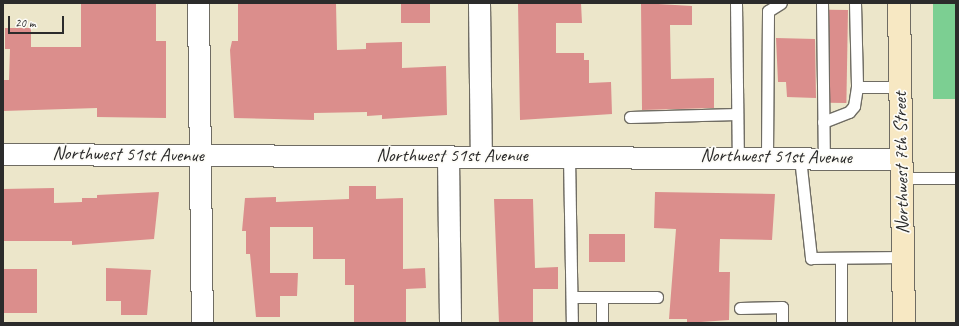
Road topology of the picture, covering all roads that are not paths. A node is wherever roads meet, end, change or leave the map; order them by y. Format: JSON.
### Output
{"nodes":[{"id":1,"x":198,"y":3,"type":"edge"},
{"id":2,"x":479,"y":3,"type":"edge"},
{"id":3,"x":736,"y":3,"type":"edge"},
{"id":4,"x":781,"y":3,"type":"edge"},
{"id":5,"x":822,"y":3,"type":"edge"},
{"id":6,"x":856,"y":3,"type":"edge"},
{"id":7,"x":899,"y":3,"type":"edge"},
{"id":8,"x":857,"y":87,"type":"junction"},
{"id":9,"x":901,"y":87,"type":"junction"},
{"id":10,"x":737,"y":114,"type":"junction"},
{"id":11,"x":630,"y":117,"type":"dead end"},
{"id":12,"x":823,"y":122,"type":"junction"},
{"id":13,"x":3,"y":154,"type":"edge"},
{"id":14,"x":200,"y":155,"type":"junction"},
{"id":15,"x":448,"y":156,"type":"junction"},
{"id":16,"x":481,"y":156,"type":"junction"},
{"id":17,"x":568,"y":156,"type":"junction"},
{"id":18,"x":738,"y":156,"type":"junction"},
{"id":19,"x":767,"y":156,"type":"junction"},
{"id":20,"x":800,"y":158,"type":"junction"},
{"id":21,"x":824,"y":158,"type":"junction"},
{"id":22,"x":901,"y":169,"type":"junction"},
{"id":23,"x":956,"y":178,"type":"edge"},
{"id":24,"x":903,"y":257,"type":"junction"},
{"id":25,"x":841,"y":258,"type":"junction"},
{"id":26,"x":572,"y":297,"type":"junction"},
{"id":27,"x":602,"y":298,"type":"junction"},
{"id":28,"x":657,"y":298,"type":"dead end"},
{"id":29,"x":740,"y":308,"type":"dead end"},
{"id":30,"x":202,"y":323,"type":"edge"},
{"id":31,"x":450,"y":323,"type":"edge"},
{"id":32,"x":572,"y":323,"type":"edge"},
{"id":33,"x":602,"y":323,"type":"edge"},
{"id":34,"x":782,"y":323,"type":"edge"},
{"id":35,"x":841,"y":323,"type":"edge"},
{"id":36,"x":904,"y":323,"type":"edge"}],
"edges":[{"from":1,"to":14,"type":"street"},
{"from":2,"to":16,"type":"street"},
{"from":3,"to":10,"type":"lane"},
{"from":4,"to":19,"type":"lane"},
{"from":5,"to":12,"type":"lane"},
{"from":6,"to":8,"type":"lane"},
{"from":7,"to":9,"type":"main road","name":"Northwest 7th Street"},
{"from":8,"to":9,"type":"lane"},
{"from":8,"to":12,"type":"lane"},
{"from":9,"to":22,"type":"main road","name":"Northwest 7th Street"},
{"from":10,"to":11,"type":"lane"},
{"from":10,"to":18,"type":"lane"},
{"from":12,"to":21,"type":"lane"},
{"from":13,"to":14,"type":"street","name":"Northwest 51st Avenue"},
{"from":14,"to":15,"type":"street","name":"Northwest 51st Avenue"},
{"from":14,"to":30,"type":"street"},
{"from":15,"to":16,"type":"street","name":"Northwest 51st Avenue"},
{"from":15,"to":31,"type":"street"},
{"from":16,"to":17,"type":"street","name":"Northwest 51st Avenue"},
{"from":17,"to":18,"type":"street","name":"Northwest 51st Avenue"},
{"from":17,"to":26,"type":"lane"},
{"from":18,"to":19,"type":"street","name":"Northwest 51st Avenue"},
{"from":19,"to":20,"type":"street","name":"Northwest 51st Avenue"},
{"from":20,"to":21,"type":"street","name":"Northwest 51st Avenue"},
{"from":20,"to":25,"type":"lane"},
{"from":21,"to":22,"type":"street","name":"Northwest 51st Avenue"},
{"from":22,"to":23,"type":"lane"},
{"from":22,"to":24,"type":"main road","name":"Northwest 7th Street"},
{"from":24,"to":25,"type":"lane"},
{"from":24,"to":36,"type":"main road","name":"Northwest 7th Street"},
{"from":25,"to":35,"type":"lane"},
{"from":26,"to":27,"type":"lane"},
{"from":26,"to":32,"type":"lane"},
{"from":27,"to":28,"type":"lane"},
{"from":27,"to":33,"type":"lane"},
{"from":29,"to":34,"type":"lane"}]}
